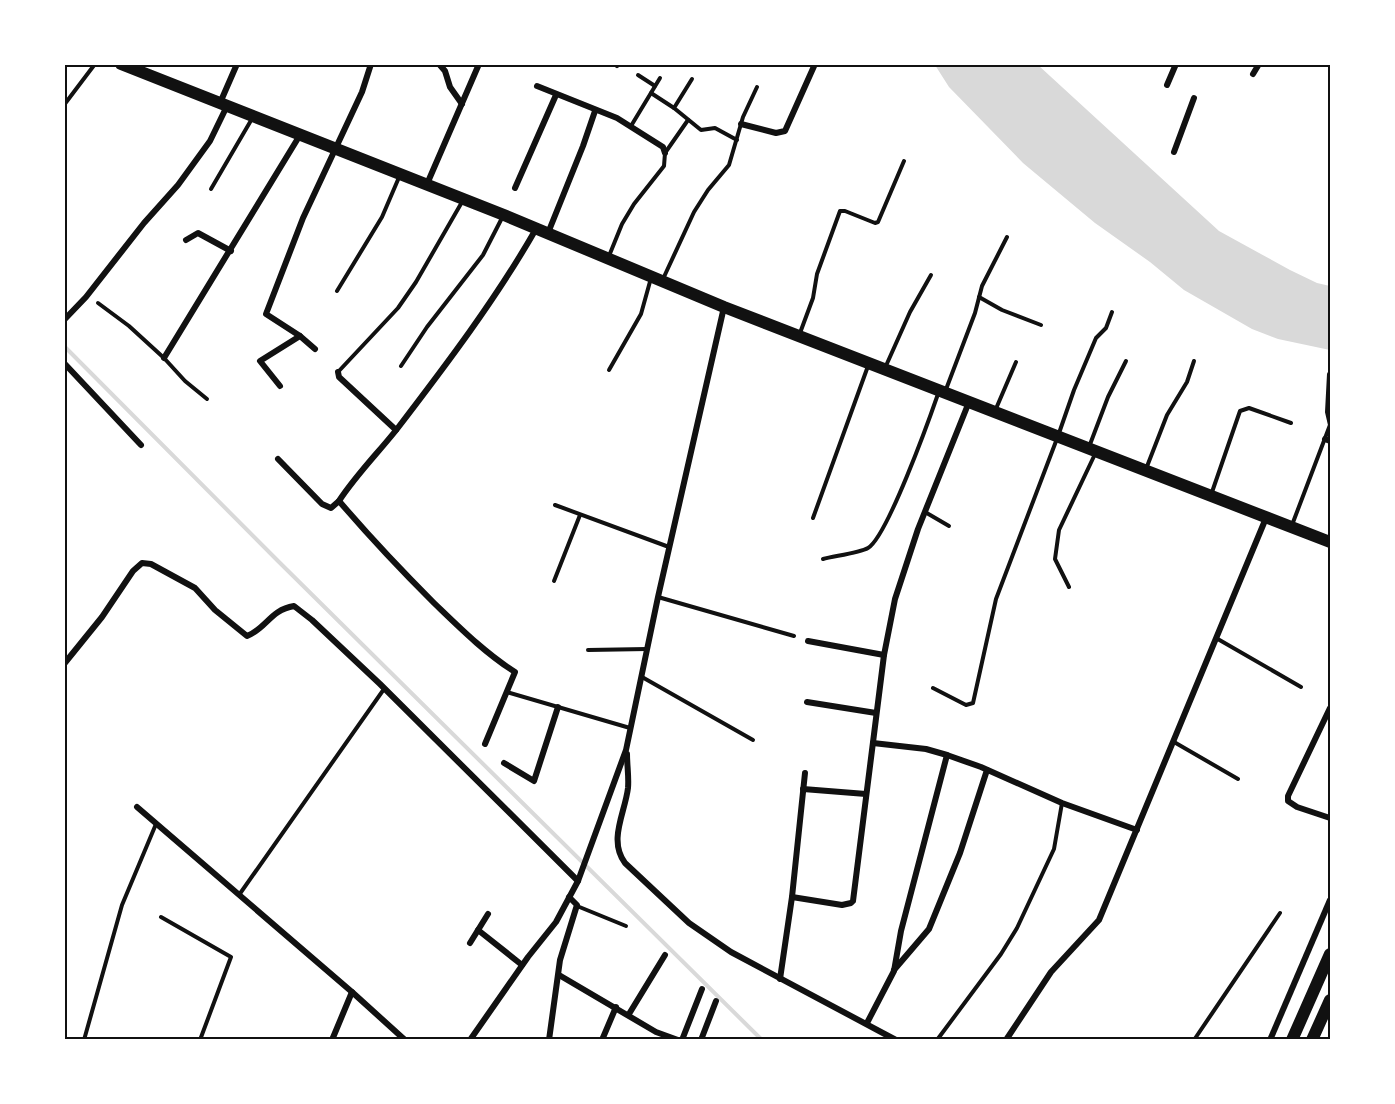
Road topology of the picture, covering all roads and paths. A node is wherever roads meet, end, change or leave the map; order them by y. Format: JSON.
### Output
{"nodes":[{"id":1,"x":94,"y":64,"type":"edge"},
{"id":2,"x":237,"y":64,"type":"edge"},
{"id":3,"x":371,"y":64,"type":"edge"},
{"id":4,"x":439,"y":64,"type":"edge"},
{"id":5,"x":479,"y":64,"type":"edge"},
{"id":6,"x":815,"y":64,"type":"edge"},
{"id":7,"x":1176,"y":64,"type":"edge"},
{"id":8,"x":1259,"y":64,"type":"edge"},
{"id":9,"x":127,"y":66,"type":"edge"},
{"id":10,"x":1253,"y":74,"type":"dead end"},
{"id":11,"x":638,"y":75,"type":"dead end"},
{"id":12,"x":660,"y":78,"type":"dead end"},
{"id":13,"x":692,"y":79,"type":"dead end"},
{"id":14,"x":1167,"y":85,"type":"dead end"},
{"id":15,"x":537,"y":86,"type":"dead end"},
{"id":16,"x":655,"y":86,"type":"junction"},
{"id":17,"x":757,"y":87,"type":"dead end"},
{"id":18,"x":651,"y":93,"type":"junction"},
{"id":19,"x":556,"y":95,"type":"junction"},
{"id":20,"x":1194,"y":98,"type":"dead end"},
{"id":21,"x":462,"y":104,"type":"junction"},
{"id":22,"x":64,"y":105,"type":"edge"},
{"id":23,"x":224,"y":105,"type":"junction"},
{"id":24,"x":674,"y":108,"type":"junction"},
{"id":25,"x":594,"y":111,"type":"junction"},
{"id":26,"x":253,"y":116,"type":"junction"},
{"id":27,"x":687,"y":120,"type":"junction"},
{"id":28,"x":741,"y":124,"type":"junction"},
{"id":29,"x":631,"y":126,"type":"junction"},
{"id":30,"x":300,"y":135,"type":"junction"},
{"id":31,"x":737,"y":140,"type":"junction"},
{"id":32,"x":335,"y":149,"type":"junction"},
{"id":33,"x":1174,"y":152,"type":"dead end"},
{"id":34,"x":665,"y":153,"type":"junction"},
{"id":35,"x":904,"y":161,"type":"dead end"},
{"id":36,"x":400,"y":174,"type":"junction"},
{"id":37,"x":427,"y":185,"type":"junction"},
{"id":38,"x":515,"y":188,"type":"dead end"},
{"id":39,"x":211,"y":189,"type":"dead end"},
{"id":40,"x":464,"y":199,"type":"junction"},
{"id":41,"x":504,"y":215,"type":"junction"},
{"id":42,"x":542,"y":231,"type":"junction"},
{"id":43,"x":1007,"y":237,"type":"dead end"},
{"id":44,"x":186,"y":240,"type":"dead end"},
{"id":45,"x":231,"y":251,"type":"junction"},
{"id":46,"x":608,"y":259,"type":"junction"},
{"id":47,"x":931,"y":275,"type":"dead end"},
{"id":48,"x":656,"y":280,"type":"junction"},
{"id":49,"x":337,"y":291,"type":"dead end"},
{"id":50,"x":979,"y":297,"type":"junction"},
{"id":51,"x":98,"y":303,"type":"dead end"},
{"id":52,"x":724,"y":307,"type":"junction"},
{"id":53,"x":1112,"y":312,"type":"dead end"},
{"id":54,"x":64,"y":320,"type":"edge"},
{"id":55,"x":1041,"y":325,"type":"dead end"},
{"id":56,"x":300,"y":336,"type":"junction"},
{"id":57,"x":799,"y":336,"type":"junction"},
{"id":58,"x":315,"y":349,"type":"dead end"},
{"id":59,"x":164,"y":358,"type":"junction"},
{"id":60,"x":1126,"y":361,"type":"dead end"},
{"id":61,"x":1194,"y":361,"type":"dead end"},
{"id":62,"x":1016,"y":362,"type":"dead end"},
{"id":63,"x":64,"y":363,"type":"edge"},
{"id":64,"x":869,"y":363,"type":"junction"},
{"id":65,"x":401,"y":366,"type":"dead end"},
{"id":66,"x":885,"y":369,"type":"junction"},
{"id":67,"x":609,"y":370,"type":"dead end"},
{"id":68,"x":338,"y":372,"type":"joint"},
{"id":69,"x":1329,"y":374,"type":"dead end"},
{"id":70,"x":280,"y":386,"type":"dead end"},
{"id":71,"x":942,"y":391,"type":"junction"},
{"id":72,"x":207,"y":399,"type":"dead end"},
{"id":73,"x":969,"y":401,"type":"junction"},
{"id":74,"x":994,"y":411,"type":"junction"},
{"id":75,"x":1291,"y":423,"type":"dead end"},
{"id":76,"x":396,"y":430,"type":"junction"},
{"id":77,"x":1058,"y":436,"type":"junction"},
{"id":78,"x":1328,"y":440,"type":"edge"},
{"id":79,"x":141,"y":445,"type":"dead end"},
{"id":80,"x":1093,"y":449,"type":"junction"},
{"id":81,"x":278,"y":459,"type":"dead end"},
{"id":82,"x":1146,"y":470,"type":"junction"},
{"id":83,"x":1211,"y":495,"type":"junction"},
{"id":84,"x":339,"y":501,"type":"junction"},
{"id":85,"x":555,"y":505,"type":"dead end"},
{"id":86,"x":925,"y":512,"type":"junction"},
{"id":87,"x":580,"y":515,"type":"junction"},
{"id":88,"x":1267,"y":517,"type":"junction"},
{"id":89,"x":813,"y":518,"type":"dead end"},
{"id":90,"x":949,"y":526,"type":"dead end"},
{"id":91,"x":1292,"y":526,"type":"junction"},
{"id":92,"x":1330,"y":542,"type":"edge"},
{"id":93,"x":669,"y":547,"type":"junction"},
{"id":94,"x":823,"y":559,"type":"dead end"},
{"id":95,"x":554,"y":581,"type":"dead end"},
{"id":96,"x":1069,"y":587,"type":"dead end"},
{"id":97,"x":658,"y":597,"type":"junction"},
{"id":98,"x":794,"y":636,"type":"dead end"},
{"id":99,"x":1216,"y":638,"type":"junction"},
{"id":100,"x":808,"y":641,"type":"dead end"},
{"id":101,"x":647,"y":649,"type":"junction"},
{"id":102,"x":588,"y":650,"type":"dead end"},
{"id":103,"x":884,"y":655,"type":"junction"},
{"id":104,"x":64,"y":664,"type":"edge"},
{"id":105,"x":642,"y":677,"type":"junction"},
{"id":106,"x":1301,"y":687,"type":"dead end"},
{"id":107,"x":933,"y":688,"type":"dead end"},
{"id":108,"x":384,"y":689,"type":"junction"},
{"id":109,"x":507,"y":692,"type":"junction"},
{"id":110,"x":807,"y":702,"type":"dead end"},
{"id":111,"x":558,"y":707,"type":"junction"},
{"id":112,"x":1330,"y":708,"type":"edge"},
{"id":113,"x":876,"y":713,"type":"junction"},
{"id":114,"x":631,"y":729,"type":"junction"},
{"id":115,"x":753,"y":740,"type":"dead end"},
{"id":116,"x":1174,"y":742,"type":"junction"},
{"id":117,"x":873,"y":743,"type":"junction"},
{"id":118,"x":485,"y":744,"type":"dead end"},
{"id":119,"x":626,"y":750,"type":"junction"},
{"id":120,"x":947,"y":755,"type":"junction"},
{"id":121,"x":504,"y":763,"type":"dead end"},
{"id":122,"x":987,"y":770,"type":"junction"},
{"id":123,"x":805,"y":773,"type":"dead end"},
{"id":124,"x":1238,"y":779,"type":"dead end"},
{"id":125,"x":803,"y":789,"type":"junction"},
{"id":126,"x":866,"y":794,"type":"junction"},
{"id":127,"x":1062,"y":803,"type":"junction"},
{"id":128,"x":136,"y":807,"type":"dead end"},
{"id":129,"x":1330,"y":818,"type":"edge"},
{"id":130,"x":156,"y":824,"type":"junction"},
{"id":131,"x":1137,"y":830,"type":"junction"},
{"id":132,"x":578,"y":881,"type":"junction"},
{"id":133,"x":239,"y":895,"type":"junction"},
{"id":134,"x":569,"y":897,"type":"junction"},
{"id":135,"x":792,"y":897,"type":"junction"},
{"id":136,"x":1330,"y":900,"type":"edge"},
{"id":137,"x":576,"y":905,"type":"junction"},
{"id":138,"x":1280,"y":913,"type":"dead end"},
{"id":139,"x":488,"y":914,"type":"dead end"},
{"id":140,"x":161,"y":917,"type":"dead end"},
{"id":141,"x":626,"y":926,"type":"dead end"},
{"id":142,"x":478,"y":930,"type":"junction"},
{"id":143,"x":470,"y":943,"type":"dead end"},
{"id":144,"x":1330,"y":954,"type":"edge"},
{"id":145,"x":665,"y":955,"type":"dead end"},
{"id":146,"x":522,"y":965,"type":"junction"},
{"id":147,"x":894,"y":971,"type":"junction"},
{"id":148,"x":559,"y":975,"type":"junction"},
{"id":149,"x":780,"y":979,"type":"junction"},
{"id":150,"x":702,"y":989,"type":"dead end"},
{"id":151,"x":352,"y":992,"type":"junction"},
{"id":152,"x":1330,"y":1000,"type":"edge"},
{"id":153,"x":716,"y":1001,"type":"dead end"},
{"id":154,"x":616,"y":1007,"type":"junction"},
{"id":155,"x":628,"y":1014,"type":"junction"},
{"id":156,"x":867,"y":1023,"type":"junction"},
{"id":157,"x":656,"y":1032,"type":"junction"},
{"id":158,"x":84,"y":1040,"type":"edge"},
{"id":159,"x":200,"y":1040,"type":"edge"},
{"id":160,"x":332,"y":1040,"type":"edge"},
{"id":161,"x":405,"y":1040,"type":"edge"},
{"id":162,"x":470,"y":1040,"type":"edge"},
{"id":163,"x":549,"y":1040,"type":"edge"},
{"id":164,"x":602,"y":1040,"type":"edge"},
{"id":165,"x":653,"y":1040,"type":"edge"},
{"id":166,"x":680,"y":1040,"type":"edge"},
{"id":167,"x":701,"y":1040,"type":"edge"},
{"id":168,"x":896,"y":1040,"type":"edge"},
{"id":169,"x":937,"y":1040,"type":"edge"},
{"id":170,"x":1006,"y":1040,"type":"edge"},
{"id":171,"x":1194,"y":1040,"type":"edge"},
{"id":172,"x":1270,"y":1040,"type":"edge"},
{"id":173,"x":1292,"y":1040,"type":"edge"},
{"id":174,"x":1312,"y":1040,"type":"edge"}],
"edges":[{"from":1,"to":22,"type":"lane"},
{"from":2,"to":23,"type":"street"},
{"from":3,"to":32,"type":"street"},
{"from":4,"to":21,"type":"street"},
{"from":5,"to":21,"type":"street"},
{"from":6,"to":28,"type":"street"},
{"from":7,"to":14,"type":"street"},
{"from":8,"to":10,"type":"street"},
{"from":9,"to":23,"type":"main road"},
{"from":11,"to":16,"type":"lane"},
{"from":12,"to":16,"type":"lane"},
{"from":13,"to":24,"type":"lane"},
{"from":15,"to":19,"type":"street"},
{"from":16,"to":18,"type":"lane"},
{"from":17,"to":28,"type":"lane"},
{"from":18,"to":24,"type":"lane"},
{"from":18,"to":29,"type":"lane"},
{"from":19,"to":25,"type":"street"},
{"from":19,"to":38,"type":"street"},
{"from":20,"to":33,"type":"street"},
{"from":21,"to":37,"type":"street"},
{"from":23,"to":26,"type":"main road"},
{"from":23,"to":54,"type":"street"},
{"from":24,"to":27,"type":"lane"},
{"from":25,"to":29,"type":"street"},
{"from":25,"to":42,"type":"street"},
{"from":26,"to":30,"type":"main road"},
{"from":26,"to":39,"type":"lane"},
{"from":27,"to":31,"type":"lane"},
{"from":27,"to":34,"type":"lane"},
{"from":28,"to":31,"type":"lane"},
{"from":29,"to":34,"type":"street"},
{"from":30,"to":32,"type":"main road"},
{"from":30,"to":45,"type":"street"},
{"from":31,"to":48,"type":"lane"},
{"from":32,"to":36,"type":"main road"},
{"from":32,"to":56,"type":"street"},
{"from":34,"to":46,"type":"lane"},
{"from":35,"to":57,"type":"lane"},
{"from":36,"to":37,"type":"main road"},
{"from":36,"to":49,"type":"lane"},
{"from":37,"to":40,"type":"main road"},
{"from":40,"to":41,"type":"main road"},
{"from":40,"to":68,"type":"lane"},
{"from":41,"to":42,"type":"main road"},
{"from":41,"to":65,"type":"lane"},
{"from":42,"to":46,"type":"main road"},
{"from":42,"to":76,"type":"street"},
{"from":43,"to":50,"type":"lane"},
{"from":44,"to":45,"type":"street"},
{"from":45,"to":59,"type":"street"},
{"from":46,"to":48,"type":"main road"},
{"from":47,"to":66,"type":"lane"},
{"from":48,"to":52,"type":"main road"},
{"from":48,"to":67,"type":"lane"},
{"from":50,"to":55,"type":"lane"},
{"from":50,"to":71,"type":"lane"},
{"from":51,"to":59,"type":"lane"},
{"from":52,"to":57,"type":"main road"},
{"from":52,"to":93,"type":"street"},
{"from":53,"to":77,"type":"lane"},
{"from":56,"to":58,"type":"street"},
{"from":56,"to":70,"type":"street"},
{"from":57,"to":64,"type":"main road"},
{"from":59,"to":72,"type":"lane"},
{"from":60,"to":80,"type":"lane"},
{"from":61,"to":82,"type":"lane"},
{"from":62,"to":74,"type":"lane"},
{"from":63,"to":79,"type":"street"},
{"from":64,"to":66,"type":"main road"},
{"from":64,"to":89,"type":"lane"},
{"from":66,"to":71,"type":"main road"},
{"from":68,"to":76,"type":"street"},
{"from":69,"to":78,"type":"lane"},
{"from":71,"to":73,"type":"main road"},
{"from":71,"to":94,"type":"lane"},
{"from":73,"to":74,"type":"main road"},
{"from":73,"to":86,"type":"street"},
{"from":74,"to":77,"type":"main road"},
{"from":75,"to":83,"type":"lane"},
{"from":76,"to":84,"type":"street"},
{"from":77,"to":80,"type":"main road"},
{"from":77,"to":107,"type":"lane"},
{"from":78,"to":91,"type":"lane"},
{"from":80,"to":82,"type":"main road"},
{"from":80,"to":96,"type":"lane"},
{"from":81,"to":84,"type":"street"},
{"from":82,"to":83,"type":"main road"},
{"from":83,"to":88,"type":"main road"},
{"from":84,"to":109,"type":"street"},
{"from":85,"to":87,"type":"lane"},
{"from":86,"to":90,"type":"lane"},
{"from":86,"to":103,"type":"street"},
{"from":87,"to":93,"type":"lane"},
{"from":87,"to":95,"type":"lane"},
{"from":88,"to":91,"type":"main road"},
{"from":88,"to":99,"type":"street"},
{"from":91,"to":92,"type":"main road"},
{"from":93,"to":97,"type":"street"},
{"from":97,"to":98,"type":"lane"},
{"from":97,"to":101,"type":"street"},
{"from":99,"to":106,"type":"lane"},
{"from":99,"to":116,"type":"street"},
{"from":100,"to":103,"type":"street"},
{"from":101,"to":102,"type":"lane"},
{"from":101,"to":105,"type":"street"},
{"from":103,"to":113,"type":"street"},
{"from":104,"to":108,"type":"street"},
{"from":105,"to":114,"type":"street"},
{"from":105,"to":115,"type":"lane"},
{"from":108,"to":132,"type":"street"},
{"from":108,"to":133,"type":"lane"},
{"from":109,"to":111,"type":"lane"},
{"from":109,"to":118,"type":"street"},
{"from":110,"to":113,"type":"street"},
{"from":111,"to":114,"type":"lane"},
{"from":111,"to":121,"type":"street"},
{"from":112,"to":129,"type":"street"},
{"from":113,"to":117,"type":"street"},
{"from":114,"to":119,"type":"street"},
{"from":116,"to":124,"type":"lane"},
{"from":116,"to":131,"type":"street"},
{"from":117,"to":120,"type":"street"},
{"from":117,"to":126,"type":"street"},
{"from":119,"to":132,"type":"street"},
{"from":119,"to":149,"type":"street"},
{"from":120,"to":122,"type":"street"},
{"from":120,"to":147,"type":"street"},
{"from":122,"to":127,"type":"street"},
{"from":122,"to":147,"type":"street"},
{"from":123,"to":125,"type":"street"},
{"from":125,"to":126,"type":"street"},
{"from":125,"to":135,"type":"street"},
{"from":126,"to":135,"type":"street"},
{"from":127,"to":131,"type":"street"},
{"from":127,"to":169,"type":"lane"},
{"from":128,"to":130,"type":"street"},
{"from":130,"to":133,"type":"street"},
{"from":130,"to":158,"type":"lane"},
{"from":131,"to":170,"type":"street"},
{"from":132,"to":134,"type":"street"},
{"from":133,"to":151,"type":"street"},
{"from":134,"to":137,"type":"street"},
{"from":134,"to":146,"type":"street"},
{"from":135,"to":149,"type":"street"},
{"from":136,"to":172,"type":"street"},
{"from":137,"to":141,"type":"lane"},
{"from":137,"to":148,"type":"street"},
{"from":138,"to":171,"type":"lane"},
{"from":139,"to":142,"type":"street"},
{"from":140,"to":159,"type":"lane"},
{"from":142,"to":143,"type":"street"},
{"from":142,"to":146,"type":"street"},
{"from":144,"to":173,"type":"main road"},
{"from":145,"to":155,"type":"street"},
{"from":146,"to":162,"type":"street"},
{"from":147,"to":156,"type":"street"},
{"from":148,"to":154,"type":"street"},
{"from":148,"to":163,"type":"street"},
{"from":149,"to":156,"type":"street"},
{"from":150,"to":166,"type":"street"},
{"from":151,"to":160,"type":"street"},
{"from":151,"to":161,"type":"street"},
{"from":152,"to":174,"type":"main road"},
{"from":153,"to":167,"type":"street"},
{"from":154,"to":155,"type":"street"},
{"from":154,"to":164,"type":"street"},
{"from":155,"to":157,"type":"street"},
{"from":156,"to":168,"type":"street"},
{"from":157,"to":165,"type":"street"},
{"from":157,"to":166,"type":"street"}]}
